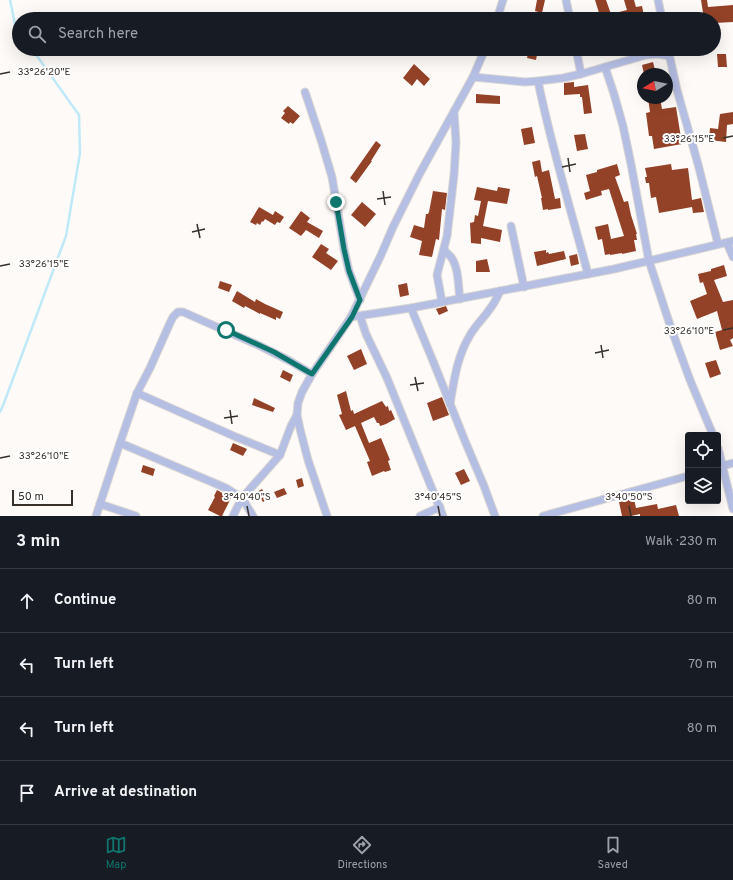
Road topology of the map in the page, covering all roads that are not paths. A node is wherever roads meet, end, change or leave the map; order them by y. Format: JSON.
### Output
{"nodes":[{"id":1,"x":503,"y":0,"type":"edge"},
{"id":2,"x":566,"y":0,"type":"edge"},
{"id":3,"x":658,"y":0,"type":"edge"},
{"id":4,"x":660,"y":10,"type":"edge"},
{"id":5,"x":499,"y":12,"type":"edge"},
{"id":6,"x":569,"y":12,"type":"edge"},
{"id":7,"x":482,"y":56,"type":"edge"},
{"id":8,"x":577,"y":56,"type":"edge"},
{"id":9,"x":637,"y":56,"type":"edge"},
{"id":10,"x":669,"y":56,"type":"edge"},
{"id":11,"x":605,"y":68,"type":"junction"},
{"id":12,"x":581,"y":74,"type":"junction"},
{"id":13,"x":473,"y":77,"type":"junction"},
{"id":14,"x":538,"y":81,"type":"junction"},
{"id":15,"x":305,"y":92,"type":"dead end"},
{"id":16,"x":454,"y":112,"type":"junction"},
{"id":17,"x":511,"y":226,"type":"dead end"},
{"id":18,"x":730,"y":242,"type":"edge"},
{"id":19,"x":718,"y":244,"type":"junction"},
{"id":20,"x":444,"y":250,"type":"junction"},
{"id":21,"x":733,"y":257,"type":"edge"},
{"id":22,"x":649,"y":261,"type":"junction"},
{"id":23,"x":588,"y":274,"type":"junction"},
{"id":24,"x":524,"y":287,"type":"junction"},
{"id":25,"x":500,"y":291,"type":"junction"},
{"id":26,"x":460,"y":299,"type":"junction"},
{"id":27,"x":360,"y":300,"type":"junction"},
{"id":28,"x":442,"y":302,"type":"junction"},
{"id":29,"x":411,"y":308,"type":"junction"},
{"id":30,"x":360,"y":316,"type":"junction"},
{"id":31,"x":352,"y":317,"type":"junction"},
{"id":32,"x":312,"y":374,"type":"junction"},
{"id":33,"x":137,"y":393,"type":"junction"},
{"id":34,"x":450,"y":405,"type":"junction"},
{"id":35,"x":297,"y":415,"type":"junction"},
{"id":36,"x":712,"y":432,"type":"edge"},
{"id":37,"x":120,"y":443,"type":"junction"},
{"id":38,"x":280,"y":455,"type":"junction"},
{"id":39,"x":733,"y":463,"type":"edge"},
{"id":40,"x":721,"y":467,"type":"edge"},
{"id":41,"x":720,"y":468,"type":"edge"},
{"id":42,"x":685,"y":477,"type":"edge"},
{"id":43,"x":242,"y":498,"type":"junction"},
{"id":44,"x":100,"y":504,"type":"junction"},
{"id":45,"x":440,"y":507,"type":"junction"},
{"id":46,"x":733,"y":509,"type":"edge"},
{"id":47,"x":96,"y":516,"type":"edge"},
{"id":48,"x":136,"y":516,"type":"edge"},
{"id":49,"x":233,"y":516,"type":"edge"},
{"id":50,"x":253,"y":516,"type":"edge"},
{"id":51,"x":327,"y":516,"type":"edge"},
{"id":52,"x":420,"y":516,"type":"edge"},
{"id":53,"x":443,"y":516,"type":"edge"},
{"id":54,"x":495,"y":516,"type":"edge"},
{"id":55,"x":543,"y":516,"type":"edge"}],
"edges":[{"from":1,"to":5,"type":"street"},
{"from":2,"to":6,"type":"street"},
{"from":3,"to":4,"type":"street"},
{"from":7,"to":13,"type":"street"},
{"from":8,"to":12,"type":"street"},
{"from":9,"to":11,"type":"street"},
{"from":10,"to":19,"type":"street"},
{"from":11,"to":12,"type":"street"},
{"from":11,"to":22,"type":"street"},
{"from":12,"to":14,"type":"street"},
{"from":13,"to":14,"type":"street"},
{"from":13,"to":16,"type":"street"},
{"from":14,"to":23,"type":"street"},
{"from":15,"to":27,"type":"street"},
{"from":16,"to":20,"type":"street"},
{"from":16,"to":27,"type":"street"},
{"from":17,"to":24,"type":"street"},
{"from":18,"to":19,"type":"street"},
{"from":18,"to":21,"type":"street"},
{"from":19,"to":22,"type":"street"},
{"from":20,"to":26,"type":"street"},
{"from":20,"to":28,"type":"street"},
{"from":22,"to":23,"type":"street"},
{"from":22,"to":36,"type":"street"},
{"from":23,"to":24,"type":"street"},
{"from":24,"to":25,"type":"street"},
{"from":25,"to":26,"type":"street"},
{"from":25,"to":34,"type":"street"},
{"from":26,"to":28,"type":"street"},
{"from":27,"to":31,"type":"street"},
{"from":28,"to":29,"type":"street"},
{"from":29,"to":30,"type":"street"},
{"from":29,"to":34,"type":"street"},
{"from":30,"to":31,"type":"street"},
{"from":30,"to":45,"type":"street"},
{"from":31,"to":32,"type":"street"},
{"from":32,"to":33,"type":"street"},
{"from":32,"to":35,"type":"street"},
{"from":33,"to":37,"type":"street"},
{"from":33,"to":38,"type":"street"},
{"from":34,"to":54,"type":"street"},
{"from":35,"to":38,"type":"street"},
{"from":35,"to":51,"type":"street"},
{"from":37,"to":43,"type":"street"},
{"from":37,"to":44,"type":"street"},
{"from":38,"to":43,"type":"street"},
{"from":39,"to":40,"type":"street"},
{"from":41,"to":46,"type":"street"},
{"from":42,"to":55,"type":"street"},
{"from":43,"to":49,"type":"street"},
{"from":43,"to":50,"type":"street"},
{"from":44,"to":47,"type":"street"},
{"from":44,"to":48,"type":"street"},
{"from":45,"to":52,"type":"street"},
{"from":45,"to":53,"type":"street"}]}
